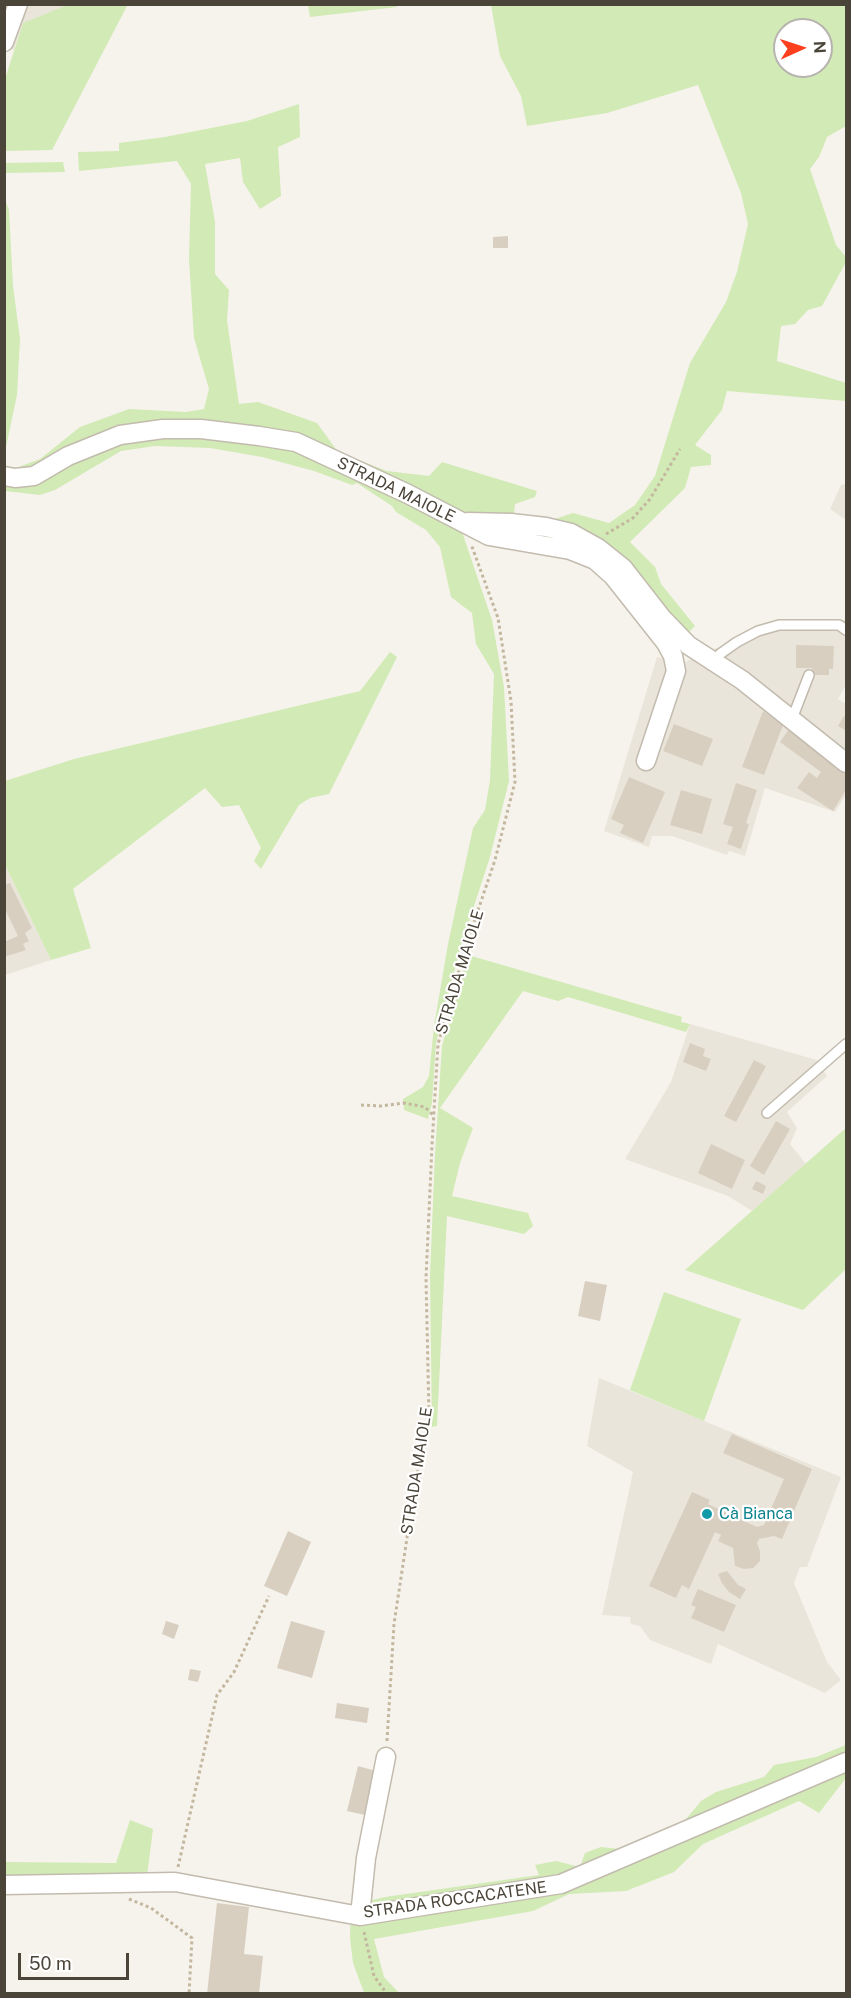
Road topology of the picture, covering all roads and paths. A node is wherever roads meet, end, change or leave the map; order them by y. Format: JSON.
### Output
{"nodes":[{"id":1,"x":18,"y":4,"type":"edge"},
{"id":2,"x":4,"y":42,"type":"edge"},
{"id":3,"x":680,"y":449,"type":"dead end"},
{"id":4,"x":4,"y":476,"type":"edge"},
{"id":5,"x":463,"y":522,"type":"junction"},
{"id":6,"x":584,"y":541,"type":"junction"},
{"id":7,"x":846,"y":630,"type":"edge"},
{"id":8,"x":714,"y":662,"type":"junction"},
{"id":9,"x":809,"y":675,"type":"dead end"},
{"id":10,"x":792,"y":719,"type":"junction"},
{"id":11,"x":646,"y":761,"type":"dead end"},
{"id":12,"x":846,"y":763,"type":"edge"},
{"id":13,"x":846,"y":1044,"type":"edge"},
{"id":14,"x":361,"y":1105,"type":"dead end"},
{"id":15,"x":766,"y":1113,"type":"dead end"},
{"id":16,"x":434,"y":1116,"type":"junction"},
{"id":17,"x":269,"y":1596,"type":"dead end"},
{"id":18,"x":386,"y":1757,"type":"joint"},
{"id":19,"x":846,"y":1762,"type":"edge"},
{"id":20,"x":175,"y":1882,"type":"junction"},
{"id":21,"x":4,"y":1885,"type":"edge"},
{"id":22,"x":120,"y":1896,"type":"dead end"},
{"id":23,"x":360,"y":1916,"type":"junction"},
{"id":24,"x":189,"y":1994,"type":"edge"},
{"id":25,"x":387,"y":1994,"type":"edge"}],
"edges":[{"from":1,"to":2,"type":"street"},
{"from":3,"to":6,"type":"path"},
{"from":4,"to":5,"type":"street","name":"STRADA MAIOLE"},
{"from":5,"to":6,"type":"street"},
{"from":5,"to":11,"type":"street"},
{"from":5,"to":16,"type":"path","name":"STRADA MAIOLE"},
{"from":6,"to":8,"type":"street"},
{"from":7,"to":8,"type":"lane"},
{"from":8,"to":10,"type":"street"},
{"from":9,"to":10,"type":"lane"},
{"from":10,"to":12,"type":"street"},
{"from":13,"to":15,"type":"lane"},
{"from":14,"to":16,"type":"path"},
{"from":16,"to":18,"type":"path","name":"STRADA MAIOLE"},
{"from":17,"to":20,"type":"path"},
{"from":18,"to":23,"type":"street"},
{"from":19,"to":23,"type":"street","name":"STRADA ROCCACATENE"},
{"from":20,"to":21,"type":"street","name":"STRADA ROCCACATENE"},
{"from":20,"to":23,"type":"street","name":"STRADA ROCCACATENE"},
{"from":22,"to":24,"type":"path"},
{"from":23,"to":25,"type":"path"}]}
